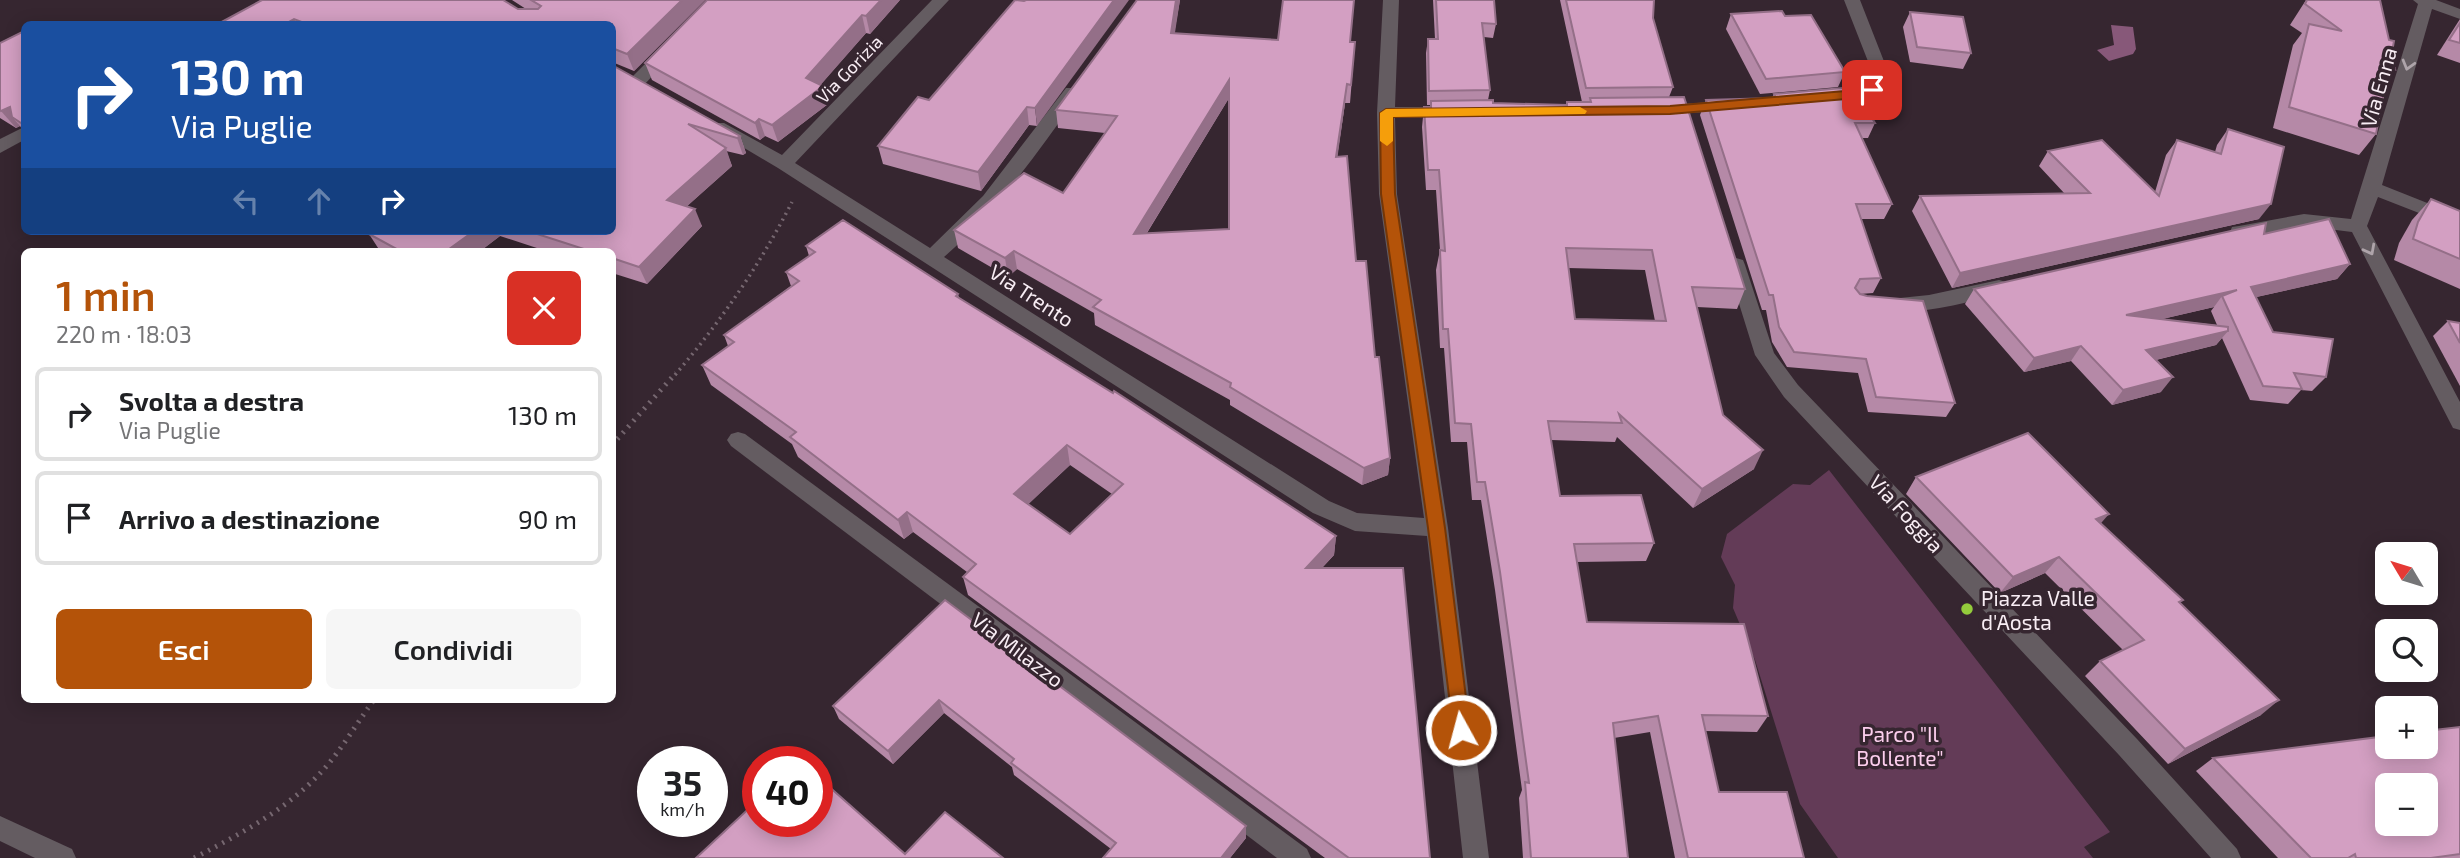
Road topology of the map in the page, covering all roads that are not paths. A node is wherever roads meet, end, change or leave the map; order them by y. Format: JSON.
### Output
{"nodes":[{"id":1,"x":941,"y":0,"type":"edge"},
{"id":2,"x":1391,"y":0,"type":"edge"},
{"id":3,"x":1852,"y":0,"type":"edge"},
{"id":4,"x":2425,"y":1,"type":"edge"},
{"id":5,"x":2460,"y":14,"type":"edge"},
{"id":6,"x":682,"y":36,"type":"edge"},
{"id":7,"x":1084,"y":76,"type":"edge"},
{"id":8,"x":659,"y":94,"type":"edge"},
{"id":9,"x":1817,"y":98,"type":"edge"},
{"id":10,"x":1748,"y":104,"type":"edge"},
{"id":11,"x":1687,"y":109,"type":"junction"},
{"id":12,"x":1638,"y":110,"type":"edge"},
{"id":13,"x":1470,"y":112,"type":"edge"},
{"id":14,"x":1386,"y":113,"type":"junction"},
{"id":15,"x":705,"y":120,"type":"edge"},
{"id":16,"x":21,"y":135,"type":"edge"},
{"id":17,"x":1695,"y":135,"type":"edge"},
{"id":18,"x":0,"y":147,"type":"edge"},
{"id":19,"x":784,"y":164,"type":"junction"},
{"id":20,"x":2372,"y":188,"type":"junction"},
{"id":21,"x":2460,"y":223,"type":"edge"},
{"id":22,"x":2358,"y":226,"type":"junction"},
{"id":23,"x":2224,"y":235,"type":"edge"},
{"id":24,"x":1728,"y":239,"type":"edge"},
{"id":25,"x":931,"y":258,"type":"junction"},
{"id":26,"x":2022,"y":281,"type":"edge"},
{"id":27,"x":1880,"y":303,"type":"edge"},
{"id":28,"x":2460,"y":422,"type":"edge"},
{"id":29,"x":738,"y":440,"type":"dead end"},
{"id":30,"x":1437,"y":528,"type":"junction"},
{"id":31,"x":0,"y":828,"type":"edge"},
{"id":32,"x":63,"y":858,"type":"edge"},
{"id":33,"x":1298,"y":858,"type":"edge"},
{"id":34,"x":1476,"y":858,"type":"edge"},
{"id":35,"x":2228,"y":858,"type":"edge"}],
"edges":[{"from":1,"to":19,"type":"street","name":"Via Gorizia"},
{"from":2,"to":14,"type":"street"},
{"from":3,"to":9,"type":"street"},
{"from":4,"to":5,"type":"street"},
{"from":4,"to":20,"type":"street","name":"Via Enna","one_way":true},
{"from":6,"to":8,"type":"street"},
{"from":7,"to":25,"type":"street"},
{"from":10,"to":11,"type":"street"},
{"from":11,"to":12,"type":"street"},
{"from":11,"to":17,"type":"street"},
{"from":13,"to":14,"type":"street"},
{"from":14,"to":30,"type":"street"},
{"from":15,"to":19,"type":"street","name":"Via Trento"},
{"from":16,"to":18,"type":"street"},
{"from":19,"to":25,"type":"street","name":"Via Trento"},
{"from":20,"to":21,"type":"street"},
{"from":20,"to":22,"type":"street","name":"Via Enna"},
{"from":22,"to":23,"type":"street"},
{"from":22,"to":28,"type":"street","one_way":true},
{"from":24,"to":35,"type":"street","name":"Via Foggia"},
{"from":25,"to":30,"type":"street","name":"Via Trento"},
{"from":26,"to":27,"type":"street"},
{"from":29,"to":33,"type":"street","name":"Via Milazzo"},
{"from":30,"to":34,"type":"street"},
{"from":31,"to":32,"type":"street"}]}
